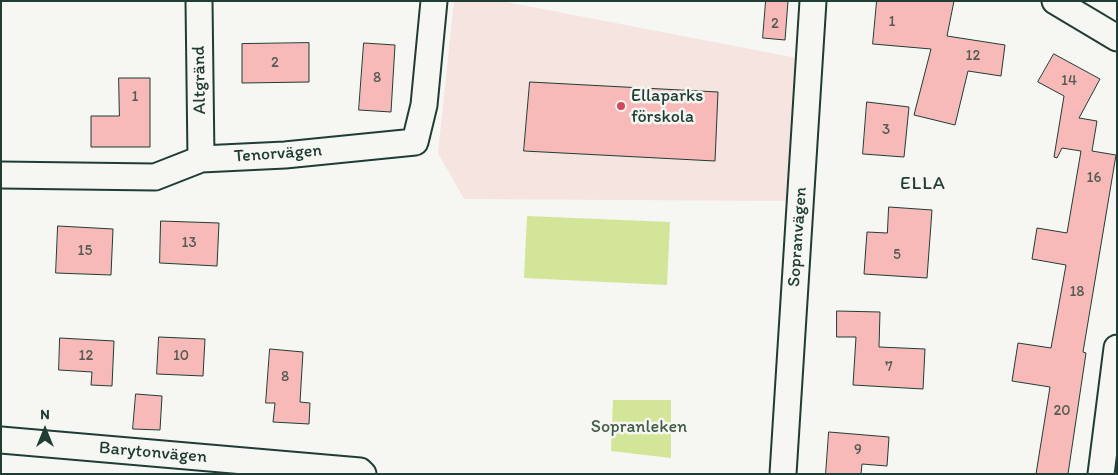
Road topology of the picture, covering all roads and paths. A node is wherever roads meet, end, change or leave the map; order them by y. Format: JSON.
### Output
{"nodes":[{"id":1,"x":199,"y":1,"type":"edge"},
{"id":2,"x":434,"y":1,"type":"edge"},
{"id":3,"x":813,"y":1,"type":"edge"},
{"id":4,"x":1055,"y":1,"type":"edge"},
{"id":5,"x":1117,"y":38,"type":"edge"},
{"id":6,"x":201,"y":159,"type":"junction"},
{"id":7,"x":1,"y":175,"type":"edge"},
{"id":8,"x":1117,"y":348,"type":"edge"},
{"id":9,"x":1,"y":440,"type":"edge"},
{"id":10,"x":363,"y":474,"type":"edge"},
{"id":11,"x":783,"y":474,"type":"edge"},
{"id":12,"x":1101,"y":474,"type":"edge"}],
"edges":[{"from":1,"to":6,"type":"street","name":"Altgränd"},
{"from":2,"to":6,"type":"street","name":"Tenorvägen"},
{"from":3,"to":11,"type":"street","name":"Sopranvägen"},
{"from":4,"to":5,"type":"street"},
{"from":6,"to":7,"type":"street","name":"Tenorvägen"},
{"from":8,"to":12,"type":"street"},
{"from":9,"to":10,"type":"street","name":"Barytonvägen"}]}
